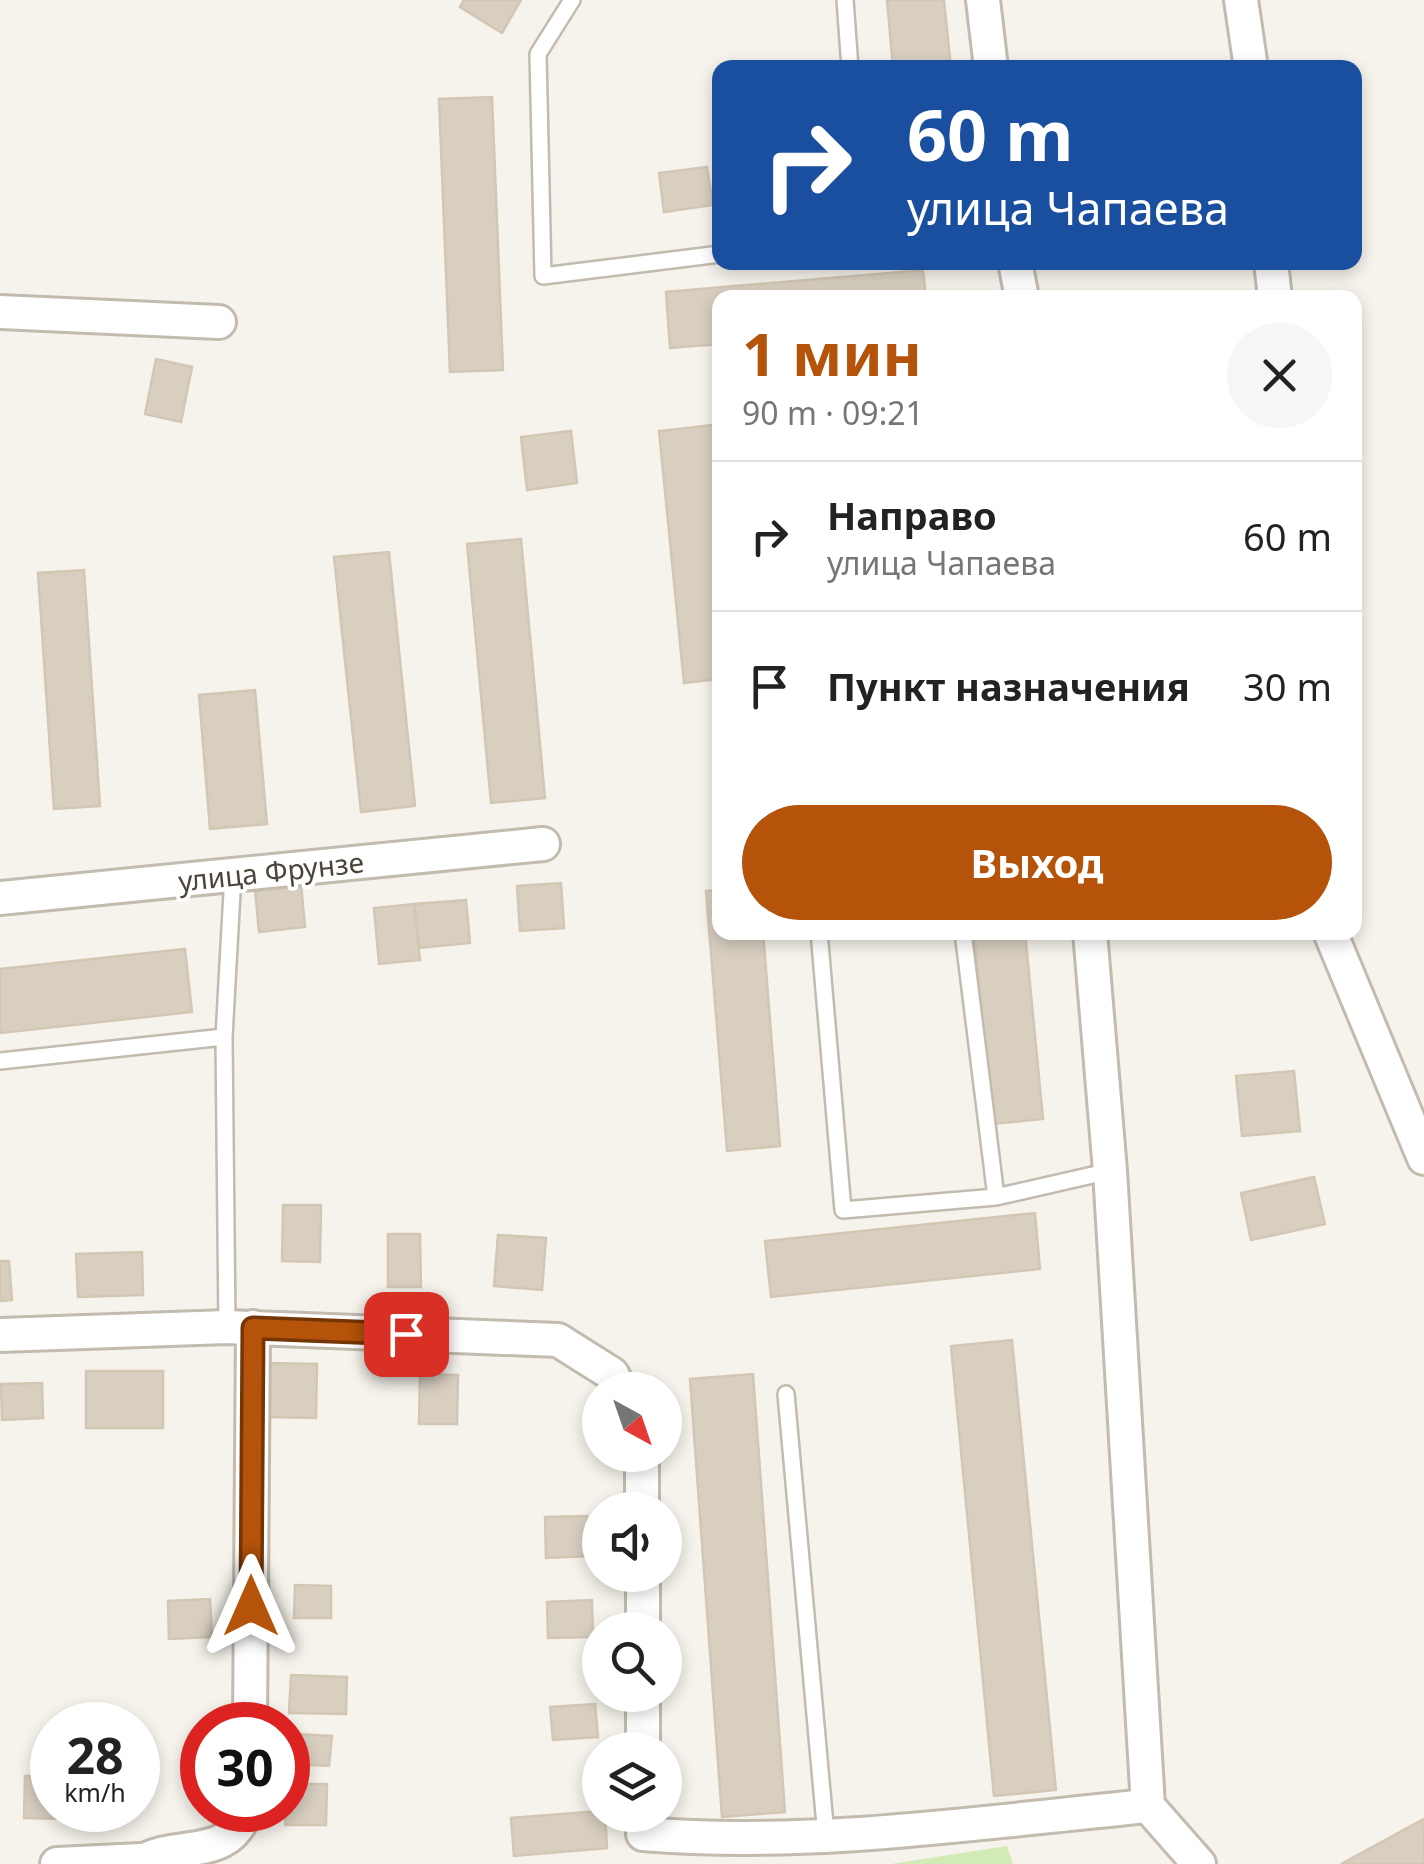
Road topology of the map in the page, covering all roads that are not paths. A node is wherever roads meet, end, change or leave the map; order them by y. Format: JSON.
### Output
{"nodes":[{"id":1,"x":572,"y":0,"type":"edge"},
{"id":2,"x":846,"y":0,"type":"edge"},
{"id":3,"x":983,"y":0,"type":"edge"},
{"id":4,"x":1241,"y":0,"type":"edge"},
{"id":5,"x":850,"y":60,"type":"edge"},
{"id":6,"x":990,"y":60,"type":"edge"},
{"id":7,"x":1250,"y":60,"type":"edge"},
{"id":8,"x":712,"y":255,"type":"edge"},
{"id":9,"x":0,"y":312,"type":"edge"},
{"id":10,"x":220,"y":322,"type":"dead end"},
{"id":11,"x":543,"y":844,"type":"dead end"},
{"id":12,"x":233,"y":874,"type":"junction"},
{"id":13,"x":0,"y":898,"type":"edge"},
{"id":14,"x":821,"y":940,"type":"edge"},
{"id":15,"x":964,"y":940,"type":"edge"},
{"id":16,"x":1091,"y":940,"type":"edge"},
{"id":17,"x":1333,"y":940,"type":"edge"},
{"id":18,"x":224,"y":1037,"type":"junction"},
{"id":19,"x":0,"y":1061,"type":"edge"},
{"id":20,"x":1424,"y":1158,"type":"edge"},
{"id":21,"x":1110,"y":1171,"type":"junction"},
{"id":22,"x":996,"y":1197,"type":"junction"},
{"id":23,"x":240,"y":1327,"type":"junction"},
{"id":24,"x":0,"y":1334,"type":"edge"},
{"id":25,"x":602,"y":1372,"type":"edge"},
{"id":26,"x":786,"y":1394,"type":"dead end"},
{"id":27,"x":249,"y":1702,"type":"edge"},
{"id":28,"x":1148,"y":1806,"type":"junction"},
{"id":29,"x":240,"y":1832,"type":"edge"},
{"id":30,"x":826,"y":1836,"type":"junction"},
{"id":31,"x":644,"y":1838,"type":"edge"},
{"id":32,"x":139,"y":1862,"type":"edge"},
{"id":33,"x":56,"y":1864,"type":"edge"},
{"id":34,"x":1199,"y":1864,"type":"edge"}],
"edges":[{"from":1,"to":8,"type":"lane"},
{"from":2,"to":5,"type":"lane"},
{"from":3,"to":6,"type":"street"},
{"from":4,"to":7,"type":"street"},
{"from":9,"to":10,"type":"street"},
{"from":11,"to":12,"type":"street","name":"улица Фрунзе"},
{"from":12,"to":13,"type":"street","name":"улица Фрунзе"},
{"from":12,"to":18,"type":"lane"},
{"from":14,"to":22,"type":"lane"},
{"from":15,"to":22,"type":"lane"},
{"from":16,"to":21,"type":"street"},
{"from":17,"to":20,"type":"street"},
{"from":18,"to":19,"type":"lane"},
{"from":18,"to":23,"type":"lane"},
{"from":21,"to":22,"type":"lane"},
{"from":21,"to":28,"type":"street"},
{"from":23,"to":24,"type":"street"},
{"from":23,"to":25,"type":"street"},
{"from":23,"to":27,"type":"street"},
{"from":26,"to":30,"type":"lane"},
{"from":28,"to":30,"type":"street"},
{"from":28,"to":34,"type":"street"},
{"from":29,"to":32,"type":"street"},
{"from":30,"to":31,"type":"street"},
{"from":32,"to":33,"type":"street"}]}
